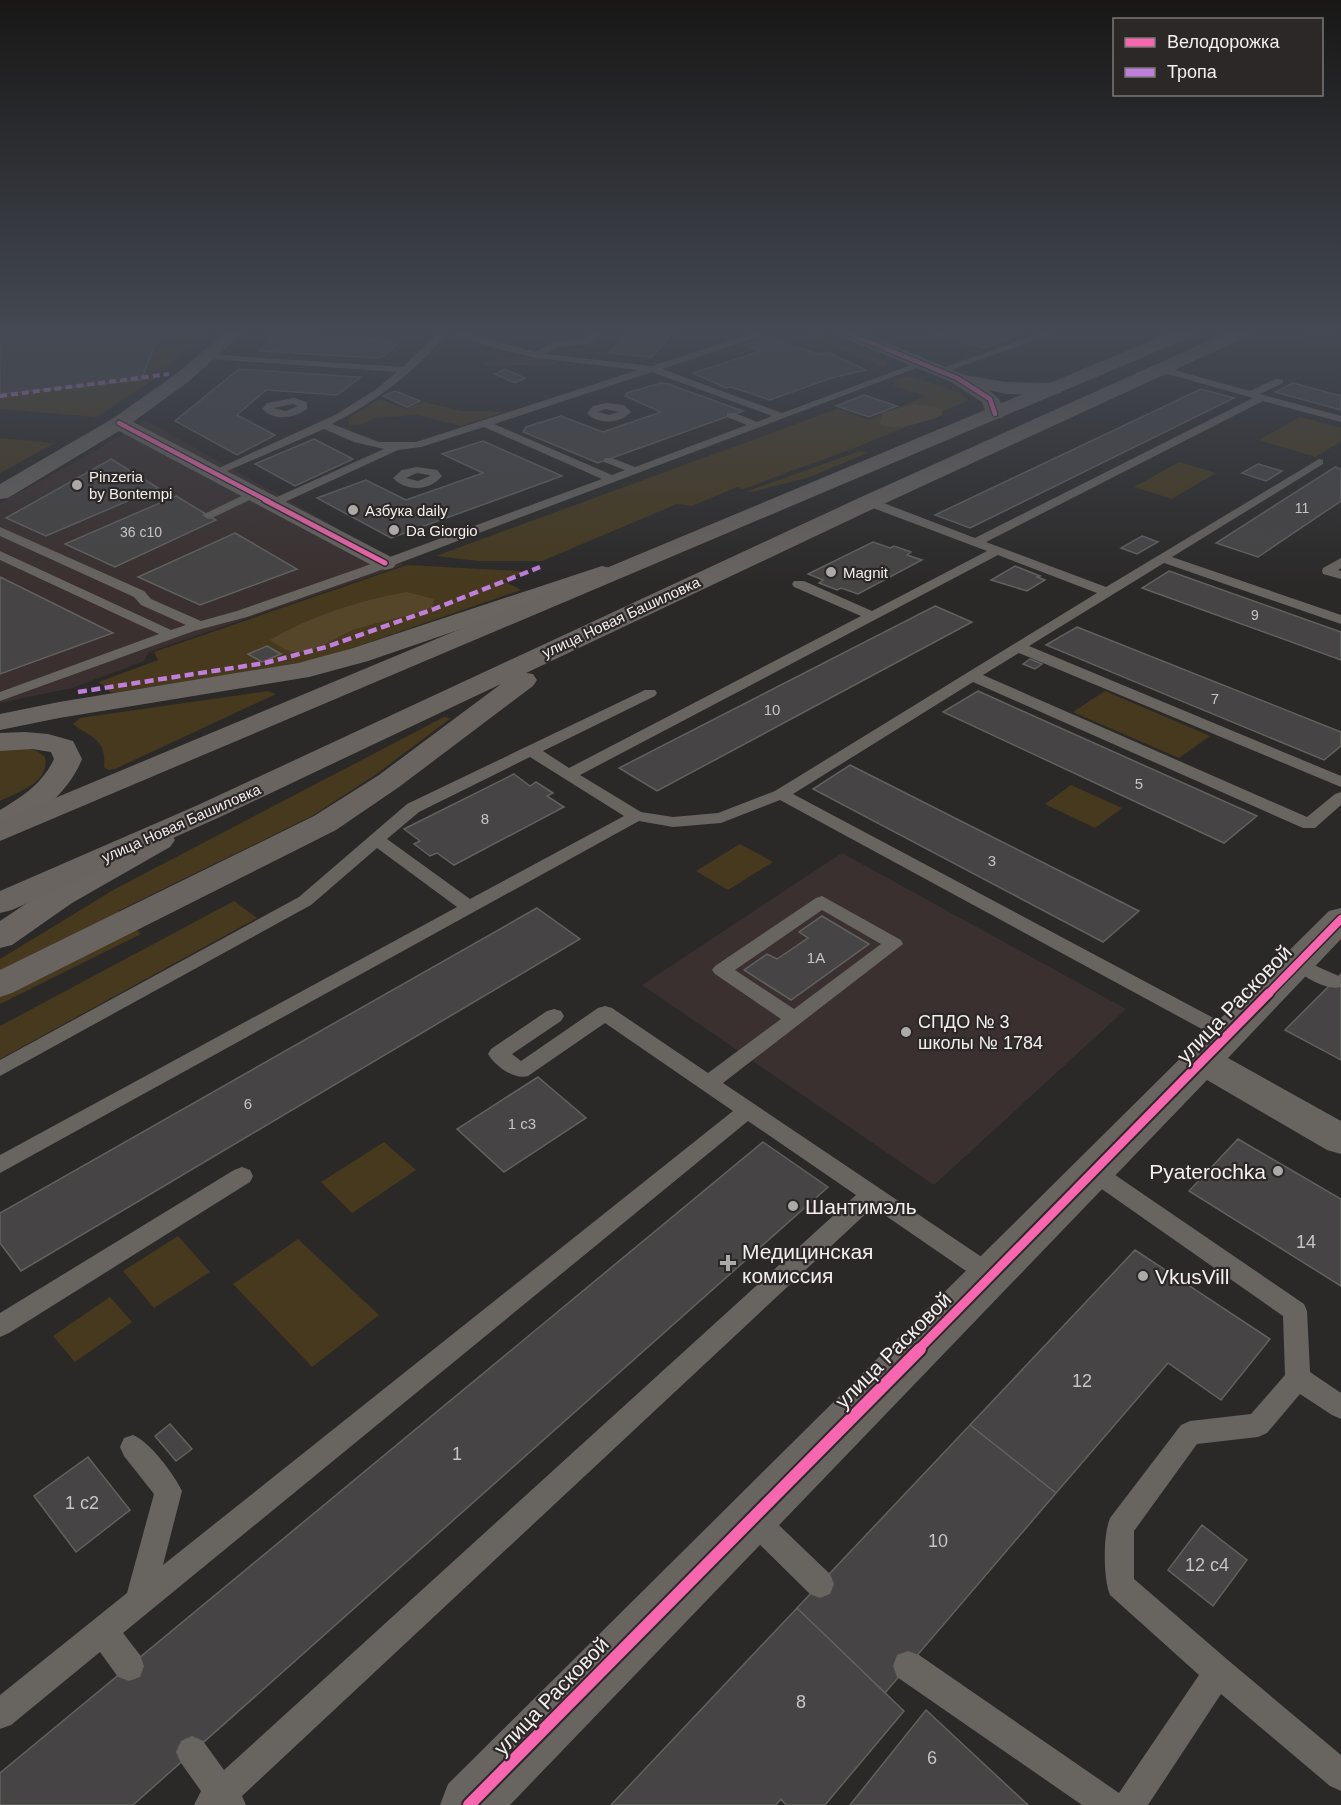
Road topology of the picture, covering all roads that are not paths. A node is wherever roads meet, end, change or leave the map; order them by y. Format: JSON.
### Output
{"nodes":[{"id":1,"x":128,"y":416,"type":"edge"},
{"id":2,"x":331,"y":416,"type":"edge"},
{"id":3,"x":505,"y":416,"type":"edge"},
{"id":4,"x":734,"y":416,"type":"edge"},
{"id":5,"x":781,"y":416,"type":"edge"},
{"id":6,"x":990,"y":416,"type":"edge"},
{"id":7,"x":1057,"y":416,"type":"edge"},
{"id":8,"x":1218,"y":416,"type":"edge"},
{"id":9,"x":336,"y":417,"type":"joint"},
{"id":10,"x":119,"y":423,"type":"junction"},
{"id":11,"x":484,"y":423,"type":"junction"},
{"id":12,"x":323,"y":424,"type":"junction"},
{"id":13,"x":756,"y":425,"type":"junction"},
{"id":14,"x":398,"y":447,"type":"junction"},
{"id":15,"x":608,"y":460,"type":"dead end"},
{"id":16,"x":1318,"y":462,"type":"dead end"},
{"id":17,"x":634,"y":470,"type":"junction"},
{"id":18,"x":214,"y":473,"type":"junction"},
{"id":19,"x":611,"y":478,"type":"junction"},
{"id":20,"x":0,"y":493,"type":"edge"},
{"id":21,"x":263,"y":499,"type":"junction"},
{"id":22,"x":869,"y":502,"type":"junction"},
{"id":23,"x":208,"y":515,"type":"dead end"},
{"id":24,"x":0,"y":531,"type":"edge"},
{"id":25,"x":976,"y":542,"type":"junction"},
{"id":26,"x":998,"y":550,"type":"junction"},
{"id":27,"x":0,"y":555,"type":"edge"},
{"id":28,"x":1162,"y":558,"type":"junction"},
{"id":29,"x":644,"y":560,"type":"junction"},
{"id":30,"x":1341,"y":562,"type":"edge"},
{"id":31,"x":385,"y":563,"type":"junction"},
{"id":32,"x":1341,"y":575,"type":"edge"},
{"id":33,"x":799,"y":584,"type":"dead end"},
{"id":34,"x":1107,"y":592,"type":"junction"},
{"id":35,"x":644,"y":607,"type":"junction"},
{"id":36,"x":872,"y":616,"type":"junction"},
{"id":37,"x":1341,"y":620,"type":"edge"},
{"id":38,"x":199,"y":625,"type":"junction"},
{"id":39,"x":171,"y":635,"type":"junction"},
{"id":40,"x":1018,"y":647,"type":"junction"},
{"id":41,"x":972,"y":676,"type":"junction"},
{"id":42,"x":650,"y":693,"type":"dead end"},
{"id":43,"x":0,"y":697,"type":"edge"},
{"id":44,"x":0,"y":722,"type":"edge"},
{"id":45,"x":0,"y":742,"type":"edge"},
{"id":46,"x":531,"y":751,"type":"junction"},
{"id":47,"x":569,"y":774,"type":"junction"},
{"id":48,"x":1341,"y":782,"type":"edge"},
{"id":49,"x":781,"y":794,"type":"junction"},
{"id":50,"x":1338,"y":803,"type":"edge"},
{"id":51,"x":209,"y":811,"type":"junction"},
{"id":52,"x":636,"y":816,"type":"junction"},
{"id":53,"x":0,"y":822,"type":"edge"},
{"id":54,"x":0,"y":832,"type":"edge"},
{"id":55,"x":376,"y":839,"type":"junction"},
{"id":56,"x":0,"y":903,"type":"edge"},
{"id":57,"x":469,"y":908,"type":"junction"},
{"id":58,"x":1341,"y":919,"type":"edge"},
{"id":59,"x":0,"y":938,"type":"edge"},
{"id":60,"x":1298,"y":964,"type":"junction"},
{"id":61,"x":1334,"y":982,"type":"dead end"},
{"id":62,"x":0,"y":985,"type":"edge"},
{"id":63,"x":554,"y":1016,"type":"dead end"},
{"id":64,"x":794,"y":1018,"type":"junction"},
{"id":65,"x":1216,"y":1048,"type":"junction"},
{"id":66,"x":0,"y":1069,"type":"edge"},
{"id":67,"x":708,"y":1083,"type":"junction"},
{"id":68,"x":748,"y":1110,"type":"junction"},
{"id":69,"x":1341,"y":1139,"type":"edge"},
{"id":70,"x":0,"y":1165,"type":"edge"},
{"id":71,"x":1094,"y":1172,"type":"junction"},
{"id":72,"x":243,"y":1176,"type":"dead end"},
{"id":73,"x":872,"y":1194,"type":"junction"},
{"id":74,"x":993,"y":1277,"type":"junction"},
{"id":75,"x":0,"y":1326,"type":"edge"},
{"id":76,"x":1298,"y":1378,"type":"junction"},
{"id":77,"x":1341,"y":1407,"type":"edge"},
{"id":78,"x":133,"y":1447,"type":"dead end"},
{"id":79,"x":751,"y":1517,"type":"junction"},
{"id":80,"x":820,"y":1584,"type":"dead end"},
{"id":81,"x":139,"y":1602,"type":"junction"},
{"id":82,"x":103,"y":1631,"type":"junction"},
{"id":83,"x":129,"y":1666,"type":"dead end"},
{"id":84,"x":908,"y":1666,"type":"dead end"},
{"id":85,"x":1218,"y":1672,"type":"junction"},
{"id":86,"x":0,"y":1714,"type":"edge"},
{"id":87,"x":192,"y":1752,"type":"dead end"},
{"id":88,"x":1341,"y":1775,"type":"edge"},
{"id":89,"x":221,"y":1801,"type":"edge"},
{"id":90,"x":470,"y":1805,"type":"edge"},
{"id":91,"x":1109,"y":1805,"type":"edge"},
{"id":92,"x":1130,"y":1805,"type":"edge"}],
"edges":[{"from":1,"to":10,"type":"street"},
{"from":2,"to":9,"type":"lane"},
{"from":3,"to":11,"type":"lane"},
{"from":4,"to":13,"type":"lane"},
{"from":5,"to":13,"type":"lane"},
{"from":6,"to":29,"type":"main road"},
{"from":7,"to":22,"type":"main road","name":"улица Новая Башиловка"},
{"from":8,"to":25,"type":"lane"},
{"from":9,"to":12,"type":"lane"},
{"from":10,"to":18,"type":"street"},
{"from":10,"to":20,"type":"street"},
{"from":11,"to":14,"type":"lane"},
{"from":11,"to":19,"type":"lane"},
{"from":12,"to":14,"type":"lane"},
{"from":12,"to":18,"type":"lane"},
{"from":13,"to":17,"type":"lane"},
{"from":14,"to":21,"type":"lane"},
{"from":15,"to":17,"type":"lane"},
{"from":16,"to":28,"type":"lane"},
{"from":17,"to":19,"type":"lane"},
{"from":18,"to":21,"type":"street"},
{"from":19,"to":31,"type":"lane"},
{"from":21,"to":23,"type":"lane"},
{"from":21,"to":31,"type":"street"},
{"from":22,"to":25,"type":"lane"},
{"from":22,"to":35,"type":"main road","name":"улица Новая Башиловка"},
{"from":24,"to":38,"type":"lane"},
{"from":25,"to":26,"type":"lane"},
{"from":26,"to":34,"type":"lane"},
{"from":26,"to":36,"type":"lane"},
{"from":27,"to":39,"type":"lane"},
{"from":28,"to":34,"type":"lane"},
{"from":28,"to":37,"type":"lane"},
{"from":29,"to":44,"type":"main road"},
{"from":29,"to":54,"type":"main road"},
{"from":30,"to":32,"type":"lane"},
{"from":31,"to":38,"type":"lane"},
{"from":33,"to":36,"type":"lane"},
{"from":34,"to":40,"type":"lane"},
{"from":35,"to":51,"type":"main road","name":"улица Новая Башиловка"},
{"from":35,"to":62,"type":"main road"},
{"from":36,"to":47,"type":"lane"},
{"from":38,"to":39,"type":"lane"},
{"from":39,"to":43,"type":"lane"},
{"from":40,"to":41,"type":"lane"},
{"from":40,"to":48,"type":"lane"},
{"from":41,"to":49,"type":"lane"},
{"from":41,"to":50,"type":"lane"},
{"from":42,"to":46,"type":"lane"},
{"from":45,"to":53,"type":"main road"},
{"from":46,"to":47,"type":"lane"},
{"from":46,"to":55,"type":"lane"},
{"from":47,"to":52,"type":"lane"},
{"from":49,"to":52,"type":"lane"},
{"from":49,"to":65,"type":"lane"},
{"from":51,"to":56,"type":"main road","name":"улица Новая Башиловка"},
{"from":51,"to":59,"type":"main road"},
{"from":52,"to":57,"type":"lane"},
{"from":55,"to":57,"type":"lane"},
{"from":55,"to":66,"type":"lane"},
{"from":57,"to":70,"type":"lane"},
{"from":58,"to":60,"type":"street","name":"улица Расковой"},
{"from":60,"to":61,"type":"lane"},
{"from":60,"to":65,"type":"street","name":"улица Расковой"},
{"from":63,"to":67,"type":"lane"},
{"from":64,"to":64,"type":"lane"},
{"from":64,"to":67,"type":"lane"},
{"from":65,"to":69,"type":"street"},
{"from":65,"to":71,"type":"street","name":"улица Расковой"},
{"from":67,"to":68,"type":"lane"},
{"from":68,"to":73,"type":"lane"},
{"from":68,"to":81,"type":"lane"},
{"from":71,"to":74,"type":"street","name":"улица Расковой"},
{"from":71,"to":76,"type":"lane"},
{"from":72,"to":75,"type":"lane"},
{"from":73,"to":74,"type":"lane"},
{"from":73,"to":89,"type":"lane"},
{"from":74,"to":79,"type":"street","name":"улица Расковой"},
{"from":76,"to":77,"type":"lane"},
{"from":76,"to":85,"type":"lane"},
{"from":78,"to":81,"type":"lane"},
{"from":79,"to":80,"type":"lane"},
{"from":79,"to":90,"type":"street","name":"улица Расковой"},
{"from":81,"to":82,"type":"lane"},
{"from":82,"to":83,"type":"lane"},
{"from":82,"to":86,"type":"lane"},
{"from":84,"to":91,"type":"lane"},
{"from":85,"to":88,"type":"lane"},
{"from":85,"to":92,"type":"lane"},
{"from":87,"to":89,"type":"lane"}]}
